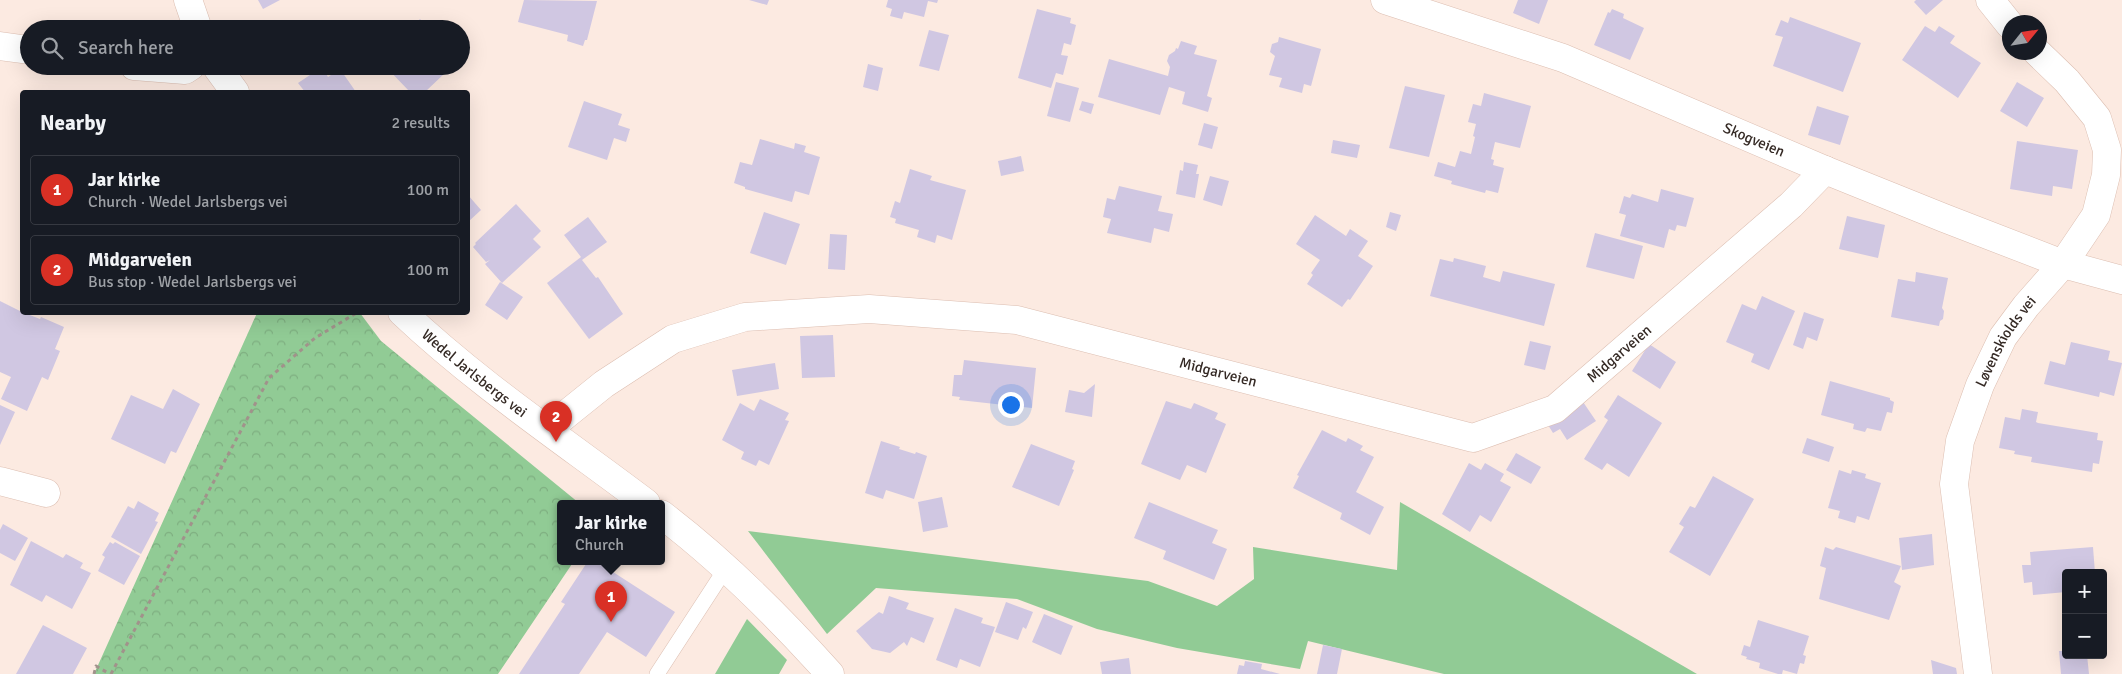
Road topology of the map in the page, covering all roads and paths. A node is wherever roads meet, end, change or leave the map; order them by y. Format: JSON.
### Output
{"nodes":[{"id":1,"x":188,"y":0,"type":"edge"},
{"id":2,"x":1385,"y":0,"type":"edge"},
{"id":3,"x":1990,"y":0,"type":"edge"},
{"id":4,"x":2002,"y":15,"type":"edge"},
{"id":5,"x":195,"y":20,"type":"edge"},
{"id":6,"x":0,"y":46,"type":"edge"},
{"id":7,"x":20,"y":49,"type":"edge"},
{"id":8,"x":2045,"y":60,"type":"edge"},
{"id":9,"x":223,"y":75,"type":"edge"},
{"id":10,"x":234,"y":90,"type":"edge"},
{"id":11,"x":1825,"y":170,"type":"junction"},
{"id":12,"x":2063,"y":264,"type":"junction"},
{"id":13,"x":2122,"y":280,"type":"edge"},
{"id":14,"x":353,"y":315,"type":"edge"},
{"id":15,"x":405,"y":315,"type":"edge"},
{"id":16,"x":548,"y":429,"type":"junction"},
{"id":17,"x":0,"y":481,"type":"edge"},
{"id":18,"x":46,"y":493,"type":"dead end"},
{"id":19,"x":642,"y":500,"type":"edge"},
{"id":20,"x":665,"y":517,"type":"edge"},
{"id":21,"x":726,"y":568,"type":"junction"},
{"id":22,"x":94,"y":674,"type":"edge"},
{"id":23,"x":110,"y":674,"type":"edge"},
{"id":24,"x":657,"y":674,"type":"edge"},
{"id":25,"x":830,"y":674,"type":"edge"},
{"id":26,"x":1978,"y":674,"type":"edge"}],
"edges":[{"from":1,"to":5,"type":"street"},
{"from":2,"to":11,"type":"street","name":"Skogveien"},
{"from":3,"to":4,"type":"street"},
{"from":6,"to":7,"type":"street"},
{"from":8,"to":12,"type":"street","name":"Løvenskiolds vei"},
{"from":9,"to":10,"type":"street"},
{"from":11,"to":12,"type":"street","name":"Skogveien"},
{"from":11,"to":16,"type":"street","name":"Midgarveien"},
{"from":12,"to":13,"type":"street","name":"Skogveien"},
{"from":12,"to":26,"type":"street","name":"Løvenskiolds vei"},
{"from":14,"to":23,"type":"path"},
{"from":15,"to":16,"type":"street","name":"Wedel Jarlsbergs vei"},
{"from":16,"to":19,"type":"street","name":"Wedel Jarlsbergs vei"},
{"from":17,"to":18,"type":"street"},
{"from":20,"to":21,"type":"street"},
{"from":21,"to":24,"type":"lane"},
{"from":21,"to":25,"type":"street"},
{"from":22,"to":23,"type":"path"}]}
